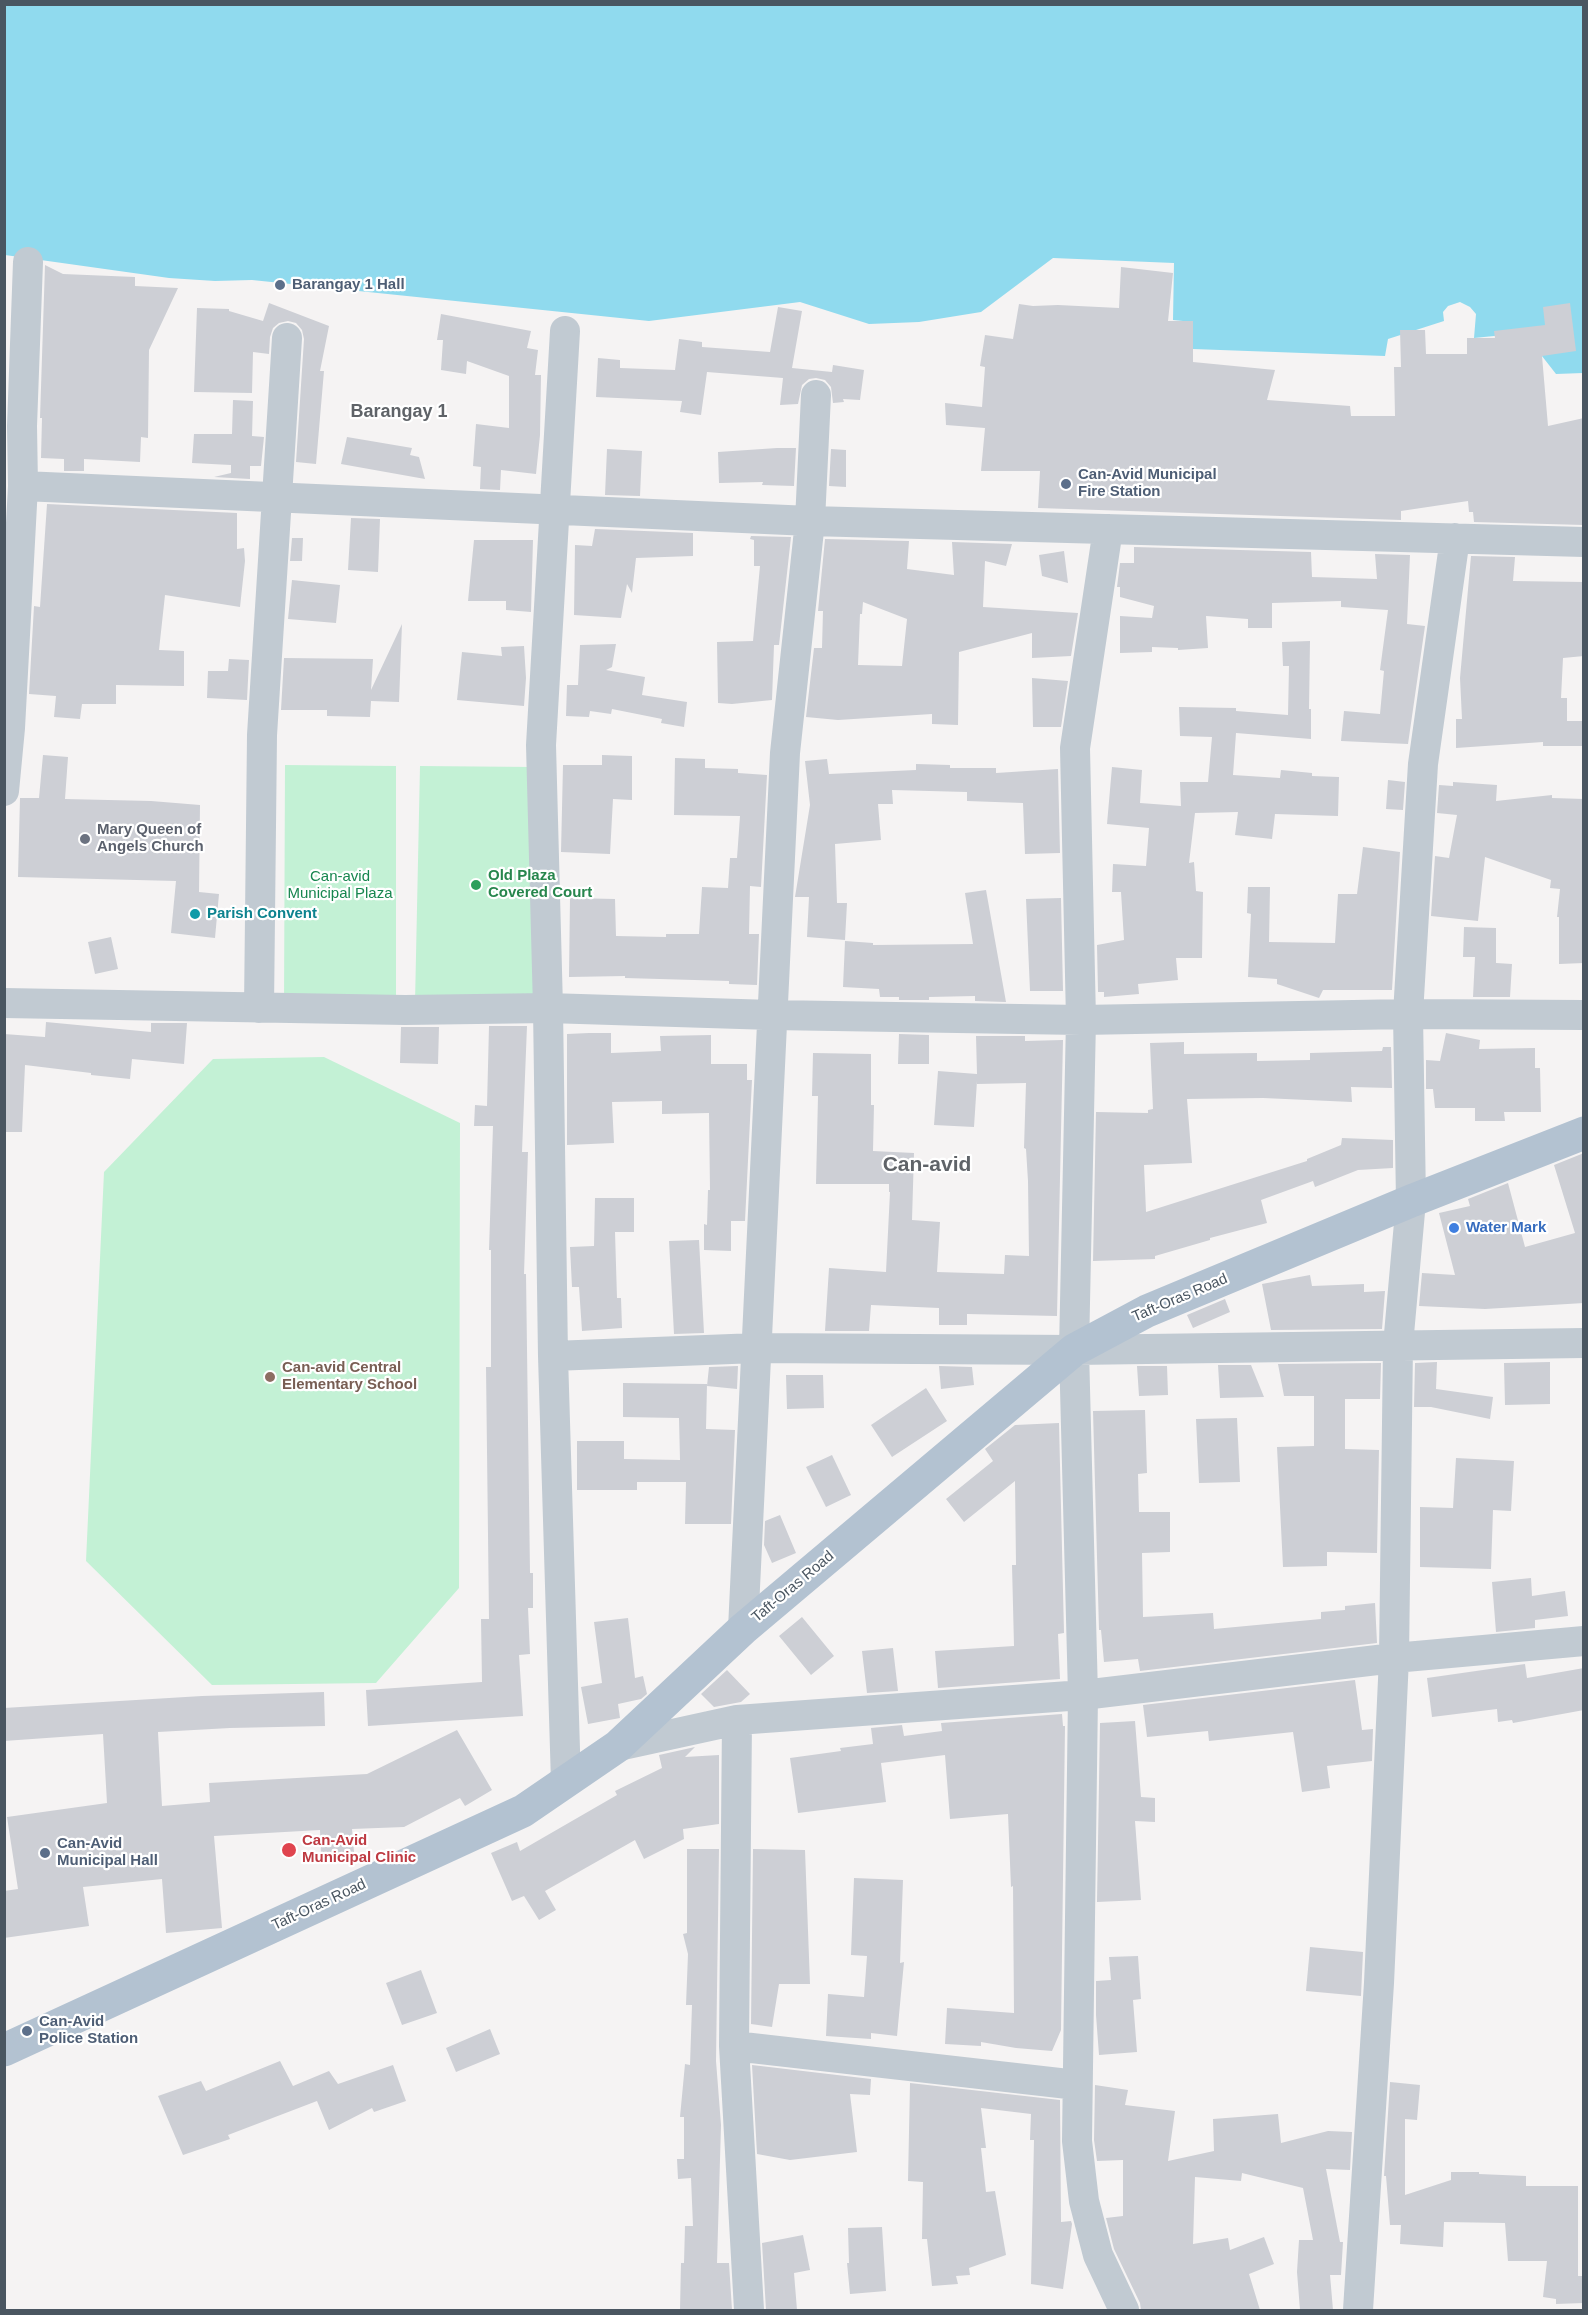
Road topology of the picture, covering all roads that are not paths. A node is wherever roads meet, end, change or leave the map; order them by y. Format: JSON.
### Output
{"nodes":[{"id":1,"x":28,"y":262,"type":"dead end"},
{"id":2,"x":565,"y":331,"type":"dead end"},
{"id":3,"x":287,"y":338,"type":"dead end"},
{"id":4,"x":816,"y":395,"type":"dead end"},
{"id":5,"x":23,"y":486,"type":"junction"},
{"id":6,"x":276,"y":496,"type":"junction"},
{"id":7,"x":556,"y":509,"type":"junction"},
{"id":8,"x":810,"y":521,"type":"junction"},
{"id":9,"x":1108,"y":529,"type":"junction"},
{"id":10,"x":1455,"y":538,"type":"junction"},
{"id":11,"x":1584,"y":542,"type":"edge"},
{"id":12,"x":4,"y":791,"type":"edge"},
{"id":13,"x":4,"y":1003,"type":"edge"},
{"id":14,"x":259,"y":1008,"type":"junction"},
{"id":15,"x":548,"y":1008,"type":"junction"},
{"id":16,"x":1408,"y":1014,"type":"junction"},
{"id":17,"x":772,"y":1015,"type":"junction"},
{"id":18,"x":1584,"y":1016,"type":"edge"},
{"id":19,"x":1081,"y":1020,"type":"junction"},
{"id":20,"x":1584,"y":1133,"type":"edge"},
{"id":21,"x":1411,"y":1201,"type":"junction"},
{"id":22,"x":1584,"y":1343,"type":"edge"},
{"id":23,"x":1398,"y":1345,"type":"junction"},
{"id":24,"x":757,"y":1348,"type":"junction"},
{"id":25,"x":1074,"y":1350,"type":"junction"},
{"id":26,"x":554,"y":1356,"type":"junction"},
{"id":27,"x":743,"y":1629,"type":"junction"},
{"id":28,"x":1584,"y":1641,"type":"edge"},
{"id":29,"x":1394,"y":1658,"type":"junction"},
{"id":30,"x":1083,"y":1695,"type":"junction"},
{"id":31,"x":737,"y":1720,"type":"junction"},
{"id":32,"x":618,"y":1746,"type":"junction"},
{"id":33,"x":566,"y":1782,"type":"junction"},
{"id":34,"x":734,"y":2046,"type":"junction"},
{"id":35,"x":4,"y":2050,"type":"edge"},
{"id":36,"x":1077,"y":2085,"type":"junction"},
{"id":37,"x":750,"y":2310,"type":"edge"},
{"id":38,"x":1124,"y":2310,"type":"edge"},
{"id":39,"x":1358,"y":2310,"type":"edge"}],
"edges":[{"from":1,"to":5,"type":"street"},
{"from":2,"to":7,"type":"street"},
{"from":3,"to":6,"type":"street"},
{"from":4,"to":8,"type":"street"},
{"from":5,"to":6,"type":"street"},
{"from":5,"to":12,"type":"street"},
{"from":6,"to":7,"type":"street"},
{"from":6,"to":14,"type":"street"},
{"from":7,"to":8,"type":"street"},
{"from":7,"to":15,"type":"street"},
{"from":8,"to":9,"type":"street"},
{"from":8,"to":17,"type":"street"},
{"from":9,"to":10,"type":"street"},
{"from":9,"to":19,"type":"street"},
{"from":10,"to":11,"type":"street"},
{"from":10,"to":16,"type":"street"},
{"from":13,"to":14,"type":"street"},
{"from":14,"to":15,"type":"street"},
{"from":15,"to":17,"type":"street"},
{"from":15,"to":26,"type":"street"},
{"from":16,"to":18,"type":"street"},
{"from":16,"to":19,"type":"street"},
{"from":16,"to":21,"type":"street"},
{"from":17,"to":19,"type":"street"},
{"from":17,"to":24,"type":"street"},
{"from":19,"to":25,"type":"street"},
{"from":20,"to":21,"type":"main road","name":"Taft-Oras Road"},
{"from":21,"to":23,"type":"street"},
{"from":21,"to":25,"type":"main road","name":"Taft-Oras Road"},
{"from":22,"to":23,"type":"street"},
{"from":23,"to":25,"type":"street"},
{"from":23,"to":29,"type":"street"},
{"from":24,"to":25,"type":"street"},
{"from":24,"to":26,"type":"street"},
{"from":24,"to":27,"type":"street"},
{"from":25,"to":27,"type":"main road","name":"Taft-Oras Road"},
{"from":25,"to":30,"type":"street"},
{"from":26,"to":33,"type":"street"},
{"from":27,"to":32,"type":"main road","name":"Taft-Oras Road"},
{"from":28,"to":29,"type":"street"},
{"from":29,"to":30,"type":"street"},
{"from":29,"to":39,"type":"street"},
{"from":30,"to":31,"type":"street"},
{"from":30,"to":36,"type":"street"},
{"from":31,"to":32,"type":"street"},
{"from":31,"to":34,"type":"street"},
{"from":32,"to":33,"type":"main road","name":"Taft-Oras Road"},
{"from":33,"to":35,"type":"main road","name":"Taft-Oras Road"},
{"from":34,"to":36,"type":"street"},
{"from":34,"to":37,"type":"street"},
{"from":36,"to":38,"type":"street"}]}
